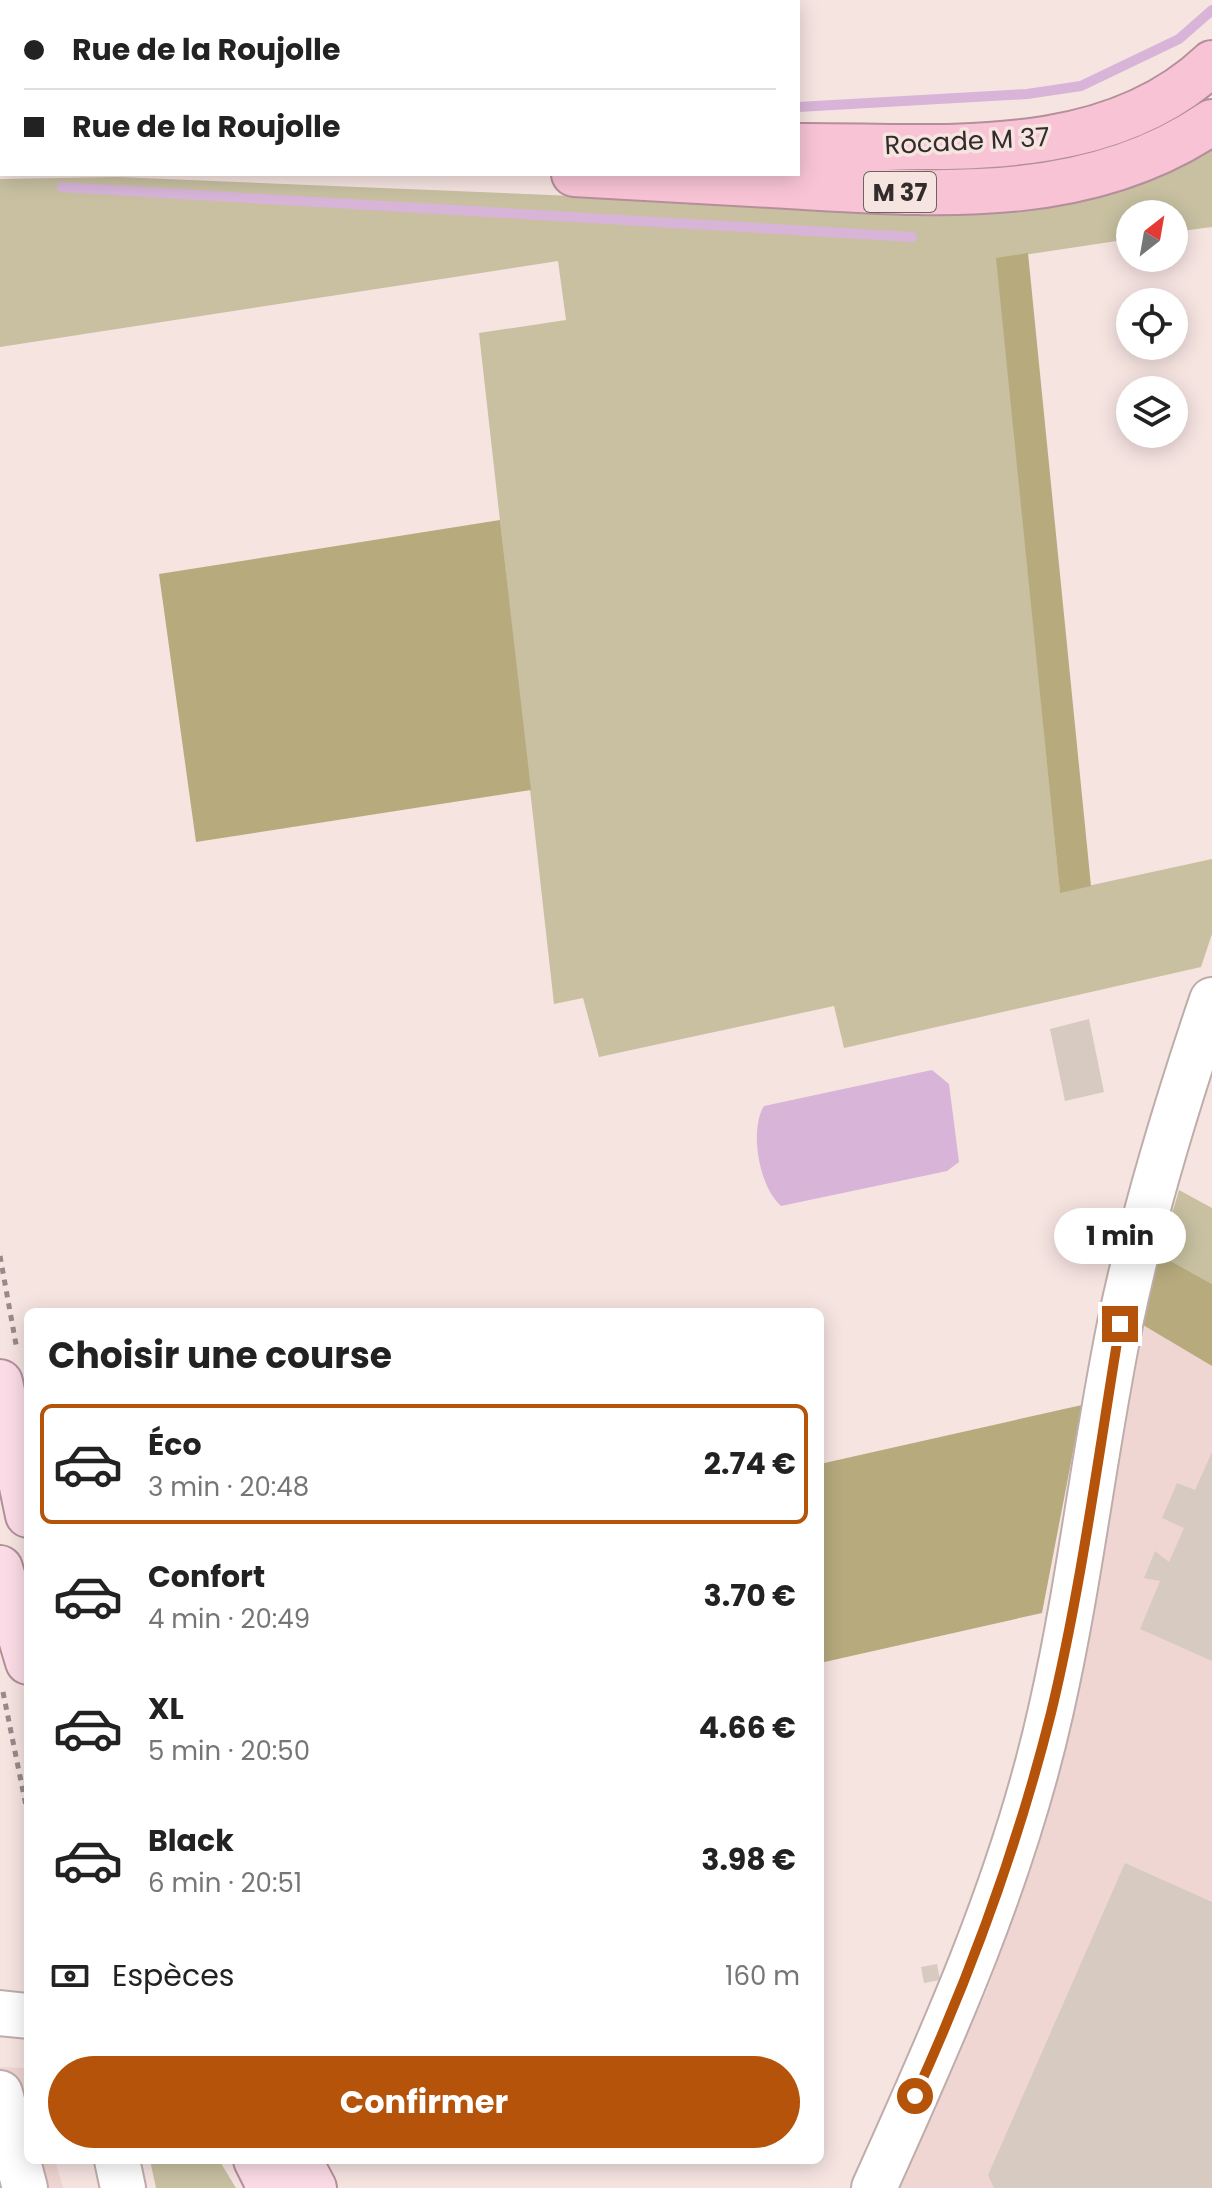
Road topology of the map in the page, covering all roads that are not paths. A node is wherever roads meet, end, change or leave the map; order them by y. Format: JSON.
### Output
{"nodes":[{"id":1,"x":1212,"y":63,"type":"edge"},
{"id":2,"x":1212,"y":122,"type":"edge"},
{"id":3,"x":800,"y":146,"type":"edge"},
{"id":4,"x":610,"y":176,"type":"edge"},
{"id":5,"x":1212,"y":1000,"type":"edge"},
{"id":6,"x":10,"y":1373,"type":"edge"},
{"id":7,"x":24,"y":1483,"type":"edge"},
{"id":8,"x":0,"y":1568,"type":"edge"},
{"id":9,"x":15,"y":1676,"type":"edge"},
{"id":10,"x":0,"y":2013,"type":"edge"},
{"id":11,"x":24,"y":2016,"type":"edge"},
{"id":12,"x":0,"y":2093,"type":"edge"},
{"id":13,"x":118,"y":2164,"type":"edge"},
{"id":14,"x":258,"y":2164,"type":"edge"},
{"id":15,"x":301,"y":2164,"type":"edge"},
{"id":16,"x":25,"y":2188,"type":"edge"},
{"id":17,"x":123,"y":2188,"type":"edge"},
{"id":18,"x":270,"y":2188,"type":"edge"},
{"id":19,"x":314,"y":2188,"type":"edge"},
{"id":20,"x":874,"y":2188,"type":"edge"}],
"edges":[{"from":1,"to":3,"type":"highway","name":"Rocade M 37","number":"M 37"},
{"from":2,"to":4,"type":"highway","name":"Rocade M 37","number":"M 37"},
{"from":5,"to":20,"type":"street"},
{"from":6,"to":7,"type":"main road"},
{"from":8,"to":9,"type":"main road"},
{"from":10,"to":11,"type":"street"},
{"from":12,"to":16,"type":"street"},
{"from":13,"to":17,"type":"street"},
{"from":14,"to":18,"type":"main road"},
{"from":15,"to":19,"type":"main road"}]}
